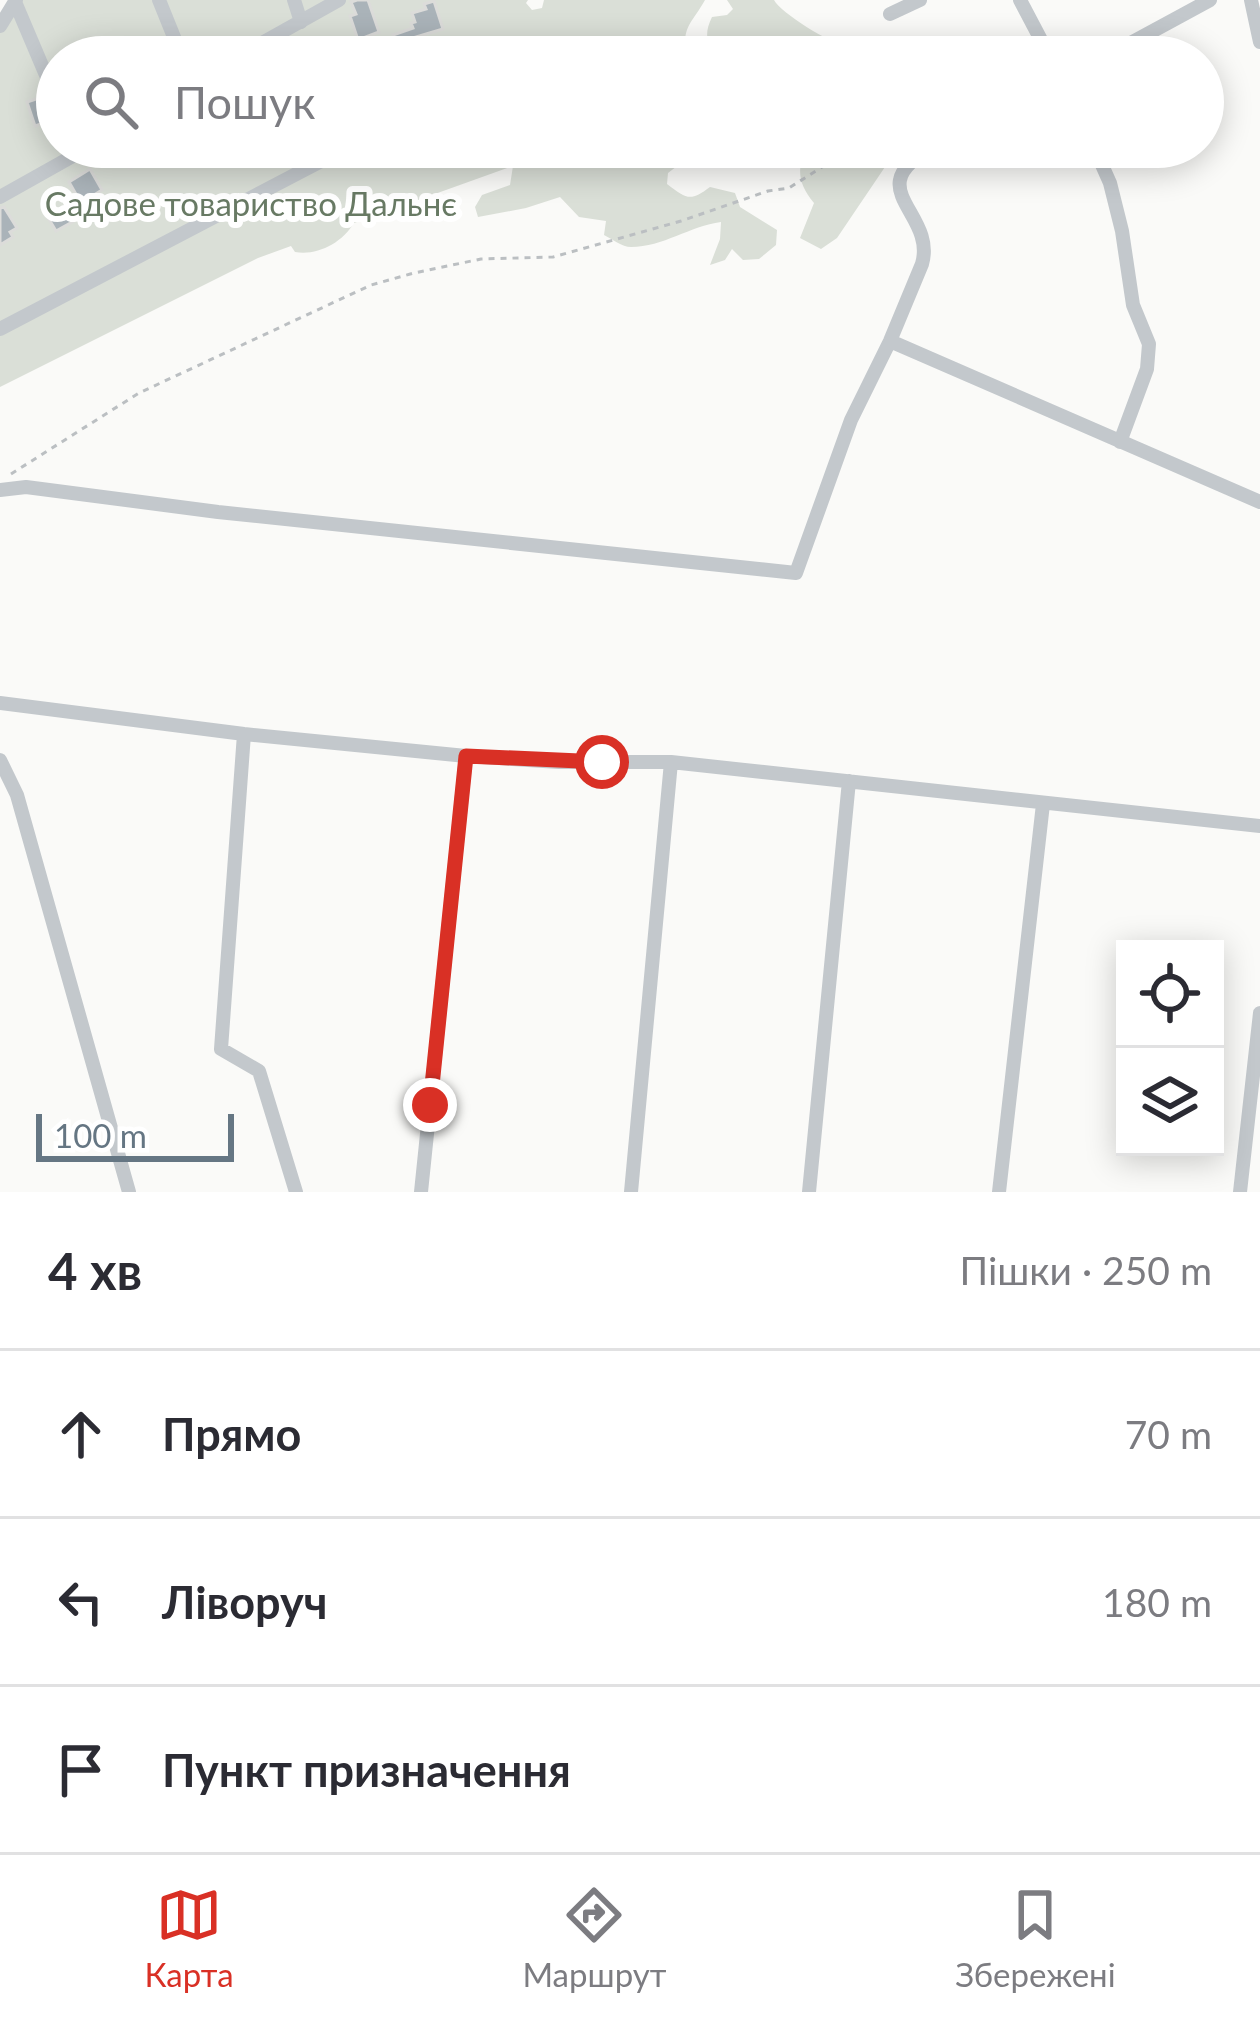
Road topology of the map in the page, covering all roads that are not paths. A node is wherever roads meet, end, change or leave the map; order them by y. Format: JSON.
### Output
{"nodes":[{"id":1,"x":159,"y":0,"type":"edge"},
{"id":2,"x":294,"y":0,"type":"edge"},
{"id":3,"x":339,"y":0,"type":"edge"},
{"id":4,"x":920,"y":0,"type":"edge"},
{"id":5,"x":1020,"y":0,"type":"edge"},
{"id":6,"x":1210,"y":0,"type":"edge"},
{"id":7,"x":1251,"y":0,"type":"edge"},
{"id":8,"x":16,"y":1,"type":"edge"},
{"id":9,"x":890,"y":14,"type":"dead end"},
{"id":10,"x":302,"y":22,"type":"junction"},
{"id":11,"x":0,"y":26,"type":"edge"},
{"id":12,"x":174,"y":36,"type":"edge"},
{"id":13,"x":276,"y":36,"type":"edge"},
{"id":14,"x":1039,"y":36,"type":"edge"},
{"id":15,"x":1144,"y":36,"type":"edge"},
{"id":16,"x":1260,"y":42,"type":"edge"},
{"id":17,"x":36,"y":50,"type":"edge"},
{"id":18,"x":49,"y":168,"type":"edge"},
{"id":19,"x":308,"y":168,"type":"edge"},
{"id":20,"x":906,"y":168,"type":"edge"},
{"id":21,"x":1103,"y":168,"type":"edge"},
{"id":22,"x":0,"y":197,"type":"edge"},
{"id":23,"x":0,"y":329,"type":"edge"},
{"id":24,"x":890,"y":341,"type":"junction"},
{"id":25,"x":1120,"y":442,"type":"junction"},
{"id":26,"x":0,"y":486,"type":"edge"},
{"id":27,"x":1260,"y":502,"type":"edge"},
{"id":28,"x":0,"y":703,"type":"edge"},
{"id":29,"x":244,"y":734,"type":"junction"},
{"id":30,"x":466,"y":756,"type":"junction"},
{"id":31,"x":0,"y":760,"type":"edge"},
{"id":32,"x":671,"y":762,"type":"junction"},
{"id":33,"x":848,"y":781,"type":"junction"},
{"id":34,"x":1043,"y":804,"type":"junction"},
{"id":35,"x":1260,"y":826,"type":"edge"},
{"id":36,"x":1260,"y":1013,"type":"edge"},
{"id":37,"x":129,"y":1192,"type":"edge"},
{"id":38,"x":296,"y":1192,"type":"edge"},
{"id":39,"x":422,"y":1192,"type":"edge"},
{"id":40,"x":631,"y":1192,"type":"edge"},
{"id":41,"x":809,"y":1192,"type":"edge"},
{"id":42,"x":998,"y":1192,"type":"edge"},
{"id":43,"x":1240,"y":1192,"type":"edge"}],
"edges":[{"from":1,"to":12,"type":"street"},
{"from":2,"to":10,"type":"street"},
{"from":3,"to":10,"type":"street"},
{"from":4,"to":9,"type":"street"},
{"from":5,"to":14,"type":"street"},
{"from":6,"to":15,"type":"street"},
{"from":7,"to":16,"type":"street"},
{"from":8,"to":11,"type":"street"},
{"from":8,"to":17,"type":"street"},
{"from":10,"to":13,"type":"street"},
{"from":18,"to":22,"type":"street"},
{"from":19,"to":23,"type":"street"},
{"from":20,"to":24,"type":"street"},
{"from":21,"to":25,"type":"street"},
{"from":24,"to":25,"type":"street"},
{"from":24,"to":26,"type":"street"},
{"from":25,"to":27,"type":"street"},
{"from":28,"to":29,"type":"street"},
{"from":29,"to":30,"type":"street"},
{"from":29,"to":38,"type":"street"},
{"from":30,"to":32,"type":"street"},
{"from":30,"to":39,"type":"street"},
{"from":31,"to":37,"type":"street"},
{"from":32,"to":33,"type":"street"},
{"from":32,"to":40,"type":"street"},
{"from":33,"to":34,"type":"street"},
{"from":33,"to":41,"type":"street"},
{"from":34,"to":35,"type":"street"},
{"from":34,"to":42,"type":"street"},
{"from":36,"to":43,"type":"street"}]}
